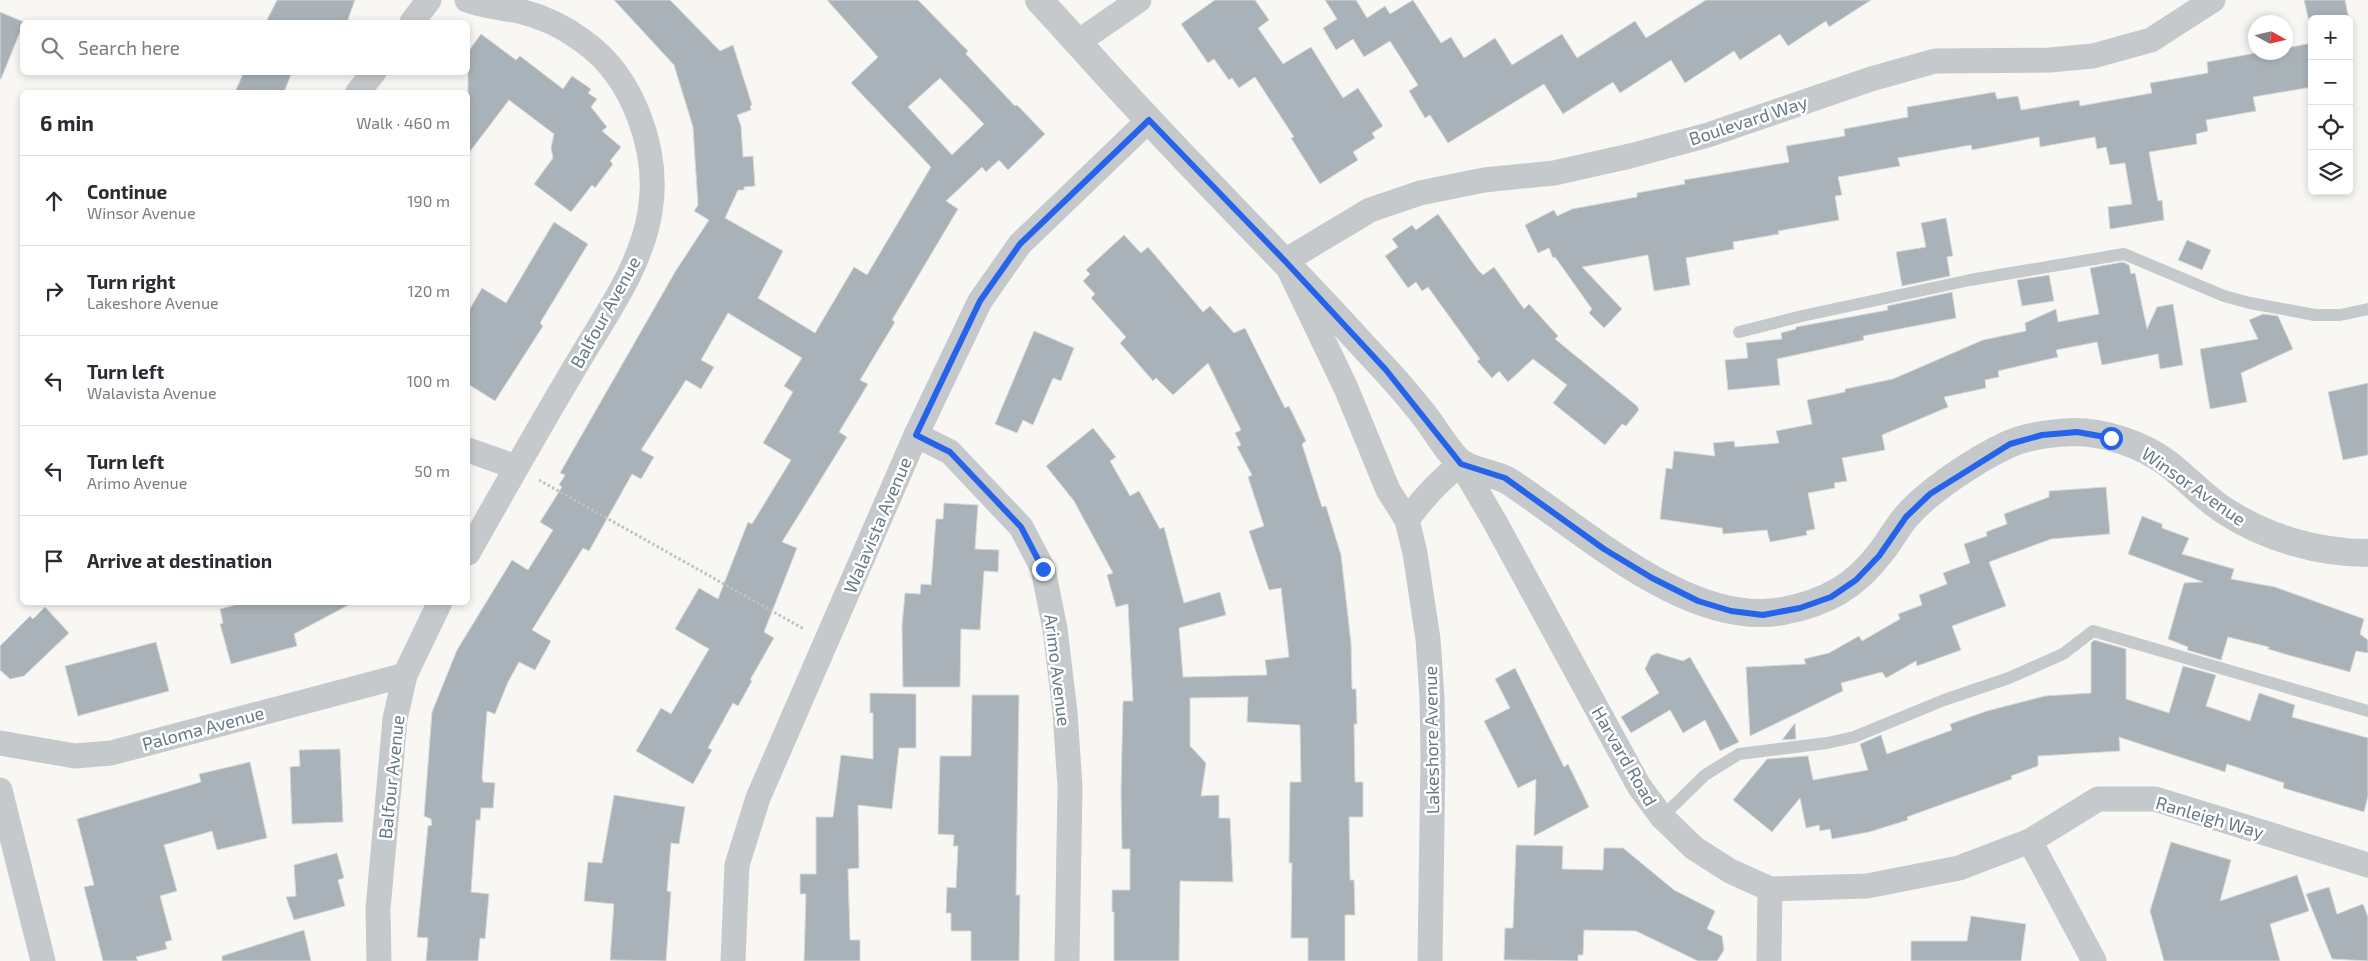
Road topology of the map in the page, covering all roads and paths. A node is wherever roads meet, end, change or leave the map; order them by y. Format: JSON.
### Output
{"nodes":[{"id":1,"x":429,"y":0,"type":"edge"},
{"id":2,"x":467,"y":0,"type":"edge"},
{"id":3,"x":1039,"y":0,"type":"edge"},
{"id":4,"x":1139,"y":0,"type":"edge"},
{"id":5,"x":2213,"y":0,"type":"edge"},
{"id":6,"x":414,"y":20,"type":"edge"},
{"id":7,"x":1078,"y":42,"type":"junction"},
{"id":8,"x":372,"y":75,"type":"edge"},
{"id":9,"x":360,"y":90,"type":"edge"},
{"id":10,"x":1149,"y":120,"type":"junction"},
{"id":11,"x":1285,"y":261,"type":"junction"},
{"id":12,"x":2368,"y":309,"type":"edge"},
{"id":13,"x":1739,"y":332,"type":"dead end"},
{"id":14,"x":916,"y":435,"type":"junction"},
{"id":15,"x":470,"y":451,"type":"edge"},
{"id":16,"x":1461,"y":464,"type":"junction"},
{"id":17,"x":516,"y":468,"type":"junction"},
{"id":18,"x":1407,"y":520,"type":"junction"},
{"id":19,"x":470,"y":550,"type":"edge"},
{"id":20,"x":2368,"y":553,"type":"edge"},
{"id":21,"x":439,"y":605,"type":"edge"},
{"id":22,"x":826,"y":642,"type":"junction"},
{"id":23,"x":404,"y":675,"type":"junction"},
{"id":24,"x":2368,"y":711,"type":"edge"},
{"id":25,"x":0,"y":743,"type":"edge"},
{"id":26,"x":0,"y":790,"type":"edge"},
{"id":27,"x":1662,"y":817,"type":"junction"},
{"id":28,"x":2030,"y":841,"type":"junction"},
{"id":29,"x":2368,"y":865,"type":"edge"},
{"id":30,"x":1770,"y":889,"type":"junction"},
{"id":31,"x":43,"y":961,"type":"edge"},
{"id":32,"x":379,"y":961,"type":"edge"},
{"id":33,"x":733,"y":961,"type":"edge"},
{"id":34,"x":1067,"y":961,"type":"edge"},
{"id":35,"x":1430,"y":961,"type":"edge"},
{"id":36,"x":1769,"y":961,"type":"edge"},
{"id":37,"x":2094,"y":961,"type":"edge"}],
"edges":[{"from":1,"to":6,"type":"street"},
{"from":2,"to":17,"type":"street","name":"Balfour Avenue"},
{"from":3,"to":7,"type":"street","name":"Lakeshore Avenue"},
{"from":4,"to":7,"type":"street"},
{"from":5,"to":11,"type":"street","name":"Boulevard Way"},
{"from":7,"to":10,"type":"street","name":"Lakeshore Avenue"},
{"from":8,"to":9,"type":"street"},
{"from":10,"to":11,"type":"street","name":"Lakeshore Avenue"},
{"from":10,"to":14,"type":"street","name":"Walavista Avenue"},
{"from":11,"to":16,"type":"street","name":"Lakeshore Avenue"},
{"from":11,"to":18,"type":"street","name":"Lakeshore Avenue"},
{"from":12,"to":13,"type":"lane"},
{"from":14,"to":22,"type":"street","name":"Walavista Avenue"},
{"from":14,"to":34,"type":"street","name":"Arimo Avenue"},
{"from":15,"to":17,"type":"street"},
{"from":16,"to":18,"type":"street"},
{"from":16,"to":20,"type":"street","name":"Winsor Avenue"},
{"from":16,"to":27,"type":"street","name":"Harvard Road"},
{"from":17,"to":19,"type":"street","name":"Balfour Avenue"},
{"from":17,"to":22,"type":"path"},
{"from":18,"to":35,"type":"street","name":"Lakeshore Avenue"},
{"from":21,"to":23,"type":"street","name":"Balfour Avenue"},
{"from":22,"to":33,"type":"street","name":"Walavista Avenue"},
{"from":23,"to":25,"type":"street","name":"Paloma Avenue"},
{"from":23,"to":32,"type":"street","name":"Balfour Avenue"},
{"from":24,"to":27,"type":"lane"},
{"from":26,"to":31,"type":"street"},
{"from":27,"to":30,"type":"street","name":"Harvard Road"},
{"from":28,"to":29,"type":"street","name":"Ranleigh Way"},
{"from":28,"to":30,"type":"street","name":"Harvard Road"},
{"from":28,"to":37,"type":"street"},
{"from":30,"to":36,"type":"street"}]}
